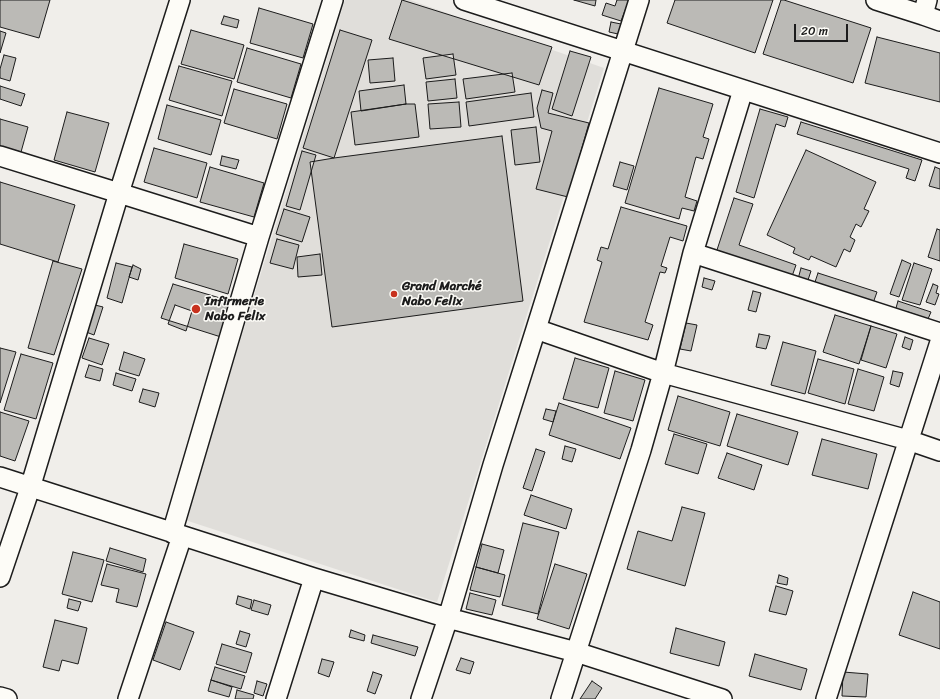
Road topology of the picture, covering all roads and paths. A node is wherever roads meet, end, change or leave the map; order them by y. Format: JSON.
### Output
{"nodes":[{"id":1,"x":180,"y":0,"type":"edge"},
{"id":2,"x":333,"y":0,"type":"edge"},
{"id":3,"x":464,"y":0,"type":"edge"},
{"id":4,"x":639,"y":0,"type":"edge"},
{"id":5,"x":876,"y":0,"type":"edge"},
{"id":6,"x":930,"y":12,"type":"edge"},
{"id":7,"x":623,"y":51,"type":"junction"},
{"id":8,"x":743,"y":90,"type":"junction"},
{"id":9,"x":940,"y":153,"type":"edge"},
{"id":10,"x":0,"y":156,"type":"edge"},
{"id":11,"x":119,"y":193,"type":"junction"},
{"id":12,"x":259,"y":237,"type":"junction"},
{"id":13,"x":693,"y":254,"type":"junction"},
{"id":14,"x":536,"y":330,"type":"junction"},
{"id":15,"x":940,"y":333,"type":"edge"},
{"id":16,"x":940,"y":342,"type":"edge"},
{"id":17,"x":663,"y":373,"type":"junction"},
{"id":18,"x":908,"y":440,"type":"junction"},
{"id":19,"x":940,"y":450,"type":"edge"},
{"id":20,"x":0,"y":477,"type":"edge"},
{"id":21,"x":30,"y":488,"type":"junction"},
{"id":22,"x":177,"y":535,"type":"junction"},
{"id":23,"x":0,"y":577,"type":"edge"},
{"id":24,"x":314,"y":578,"type":"junction"},
{"id":25,"x":448,"y":618,"type":"junction"},
{"id":26,"x":576,"y":652,"type":"junction"},
{"id":27,"x":0,"y":697,"type":"edge"},
{"id":28,"x":710,"y":697,"type":"edge"},
{"id":29,"x":7,"y":699,"type":"edge"},
{"id":30,"x":128,"y":699,"type":"edge"},
{"id":31,"x":276,"y":699,"type":"edge"},
{"id":32,"x":421,"y":699,"type":"edge"},
{"id":33,"x":561,"y":699,"type":"edge"},
{"id":34,"x":826,"y":699,"type":"edge"}],
"edges":[{"from":1,"to":11,"type":"street"},
{"from":2,"to":12,"type":"street"},
{"from":3,"to":7,"type":"street"},
{"from":4,"to":7,"type":"street"},
{"from":5,"to":6,"type":"street"},
{"from":7,"to":8,"type":"street"},
{"from":7,"to":14,"type":"street"},
{"from":8,"to":9,"type":"street"},
{"from":8,"to":13,"type":"street"},
{"from":10,"to":11,"type":"street"},
{"from":11,"to":12,"type":"street"},
{"from":11,"to":21,"type":"street"},
{"from":12,"to":22,"type":"street"},
{"from":13,"to":15,"type":"street"},
{"from":13,"to":17,"type":"street"},
{"from":14,"to":17,"type":"street"},
{"from":14,"to":25,"type":"street"},
{"from":16,"to":18,"type":"street"},
{"from":17,"to":18,"type":"street"},
{"from":17,"to":26,"type":"street"},
{"from":18,"to":19,"type":"street"},
{"from":18,"to":34,"type":"street"},
{"from":20,"to":21,"type":"street"},
{"from":21,"to":22,"type":"street"},
{"from":21,"to":23,"type":"street"},
{"from":22,"to":24,"type":"street"},
{"from":22,"to":30,"type":"street"},
{"from":24,"to":25,"type":"street"},
{"from":24,"to":31,"type":"street"},
{"from":25,"to":26,"type":"street"},
{"from":25,"to":32,"type":"street"},
{"from":26,"to":28,"type":"street"},
{"from":26,"to":33,"type":"street"},
{"from":27,"to":29,"type":"street"}]}
